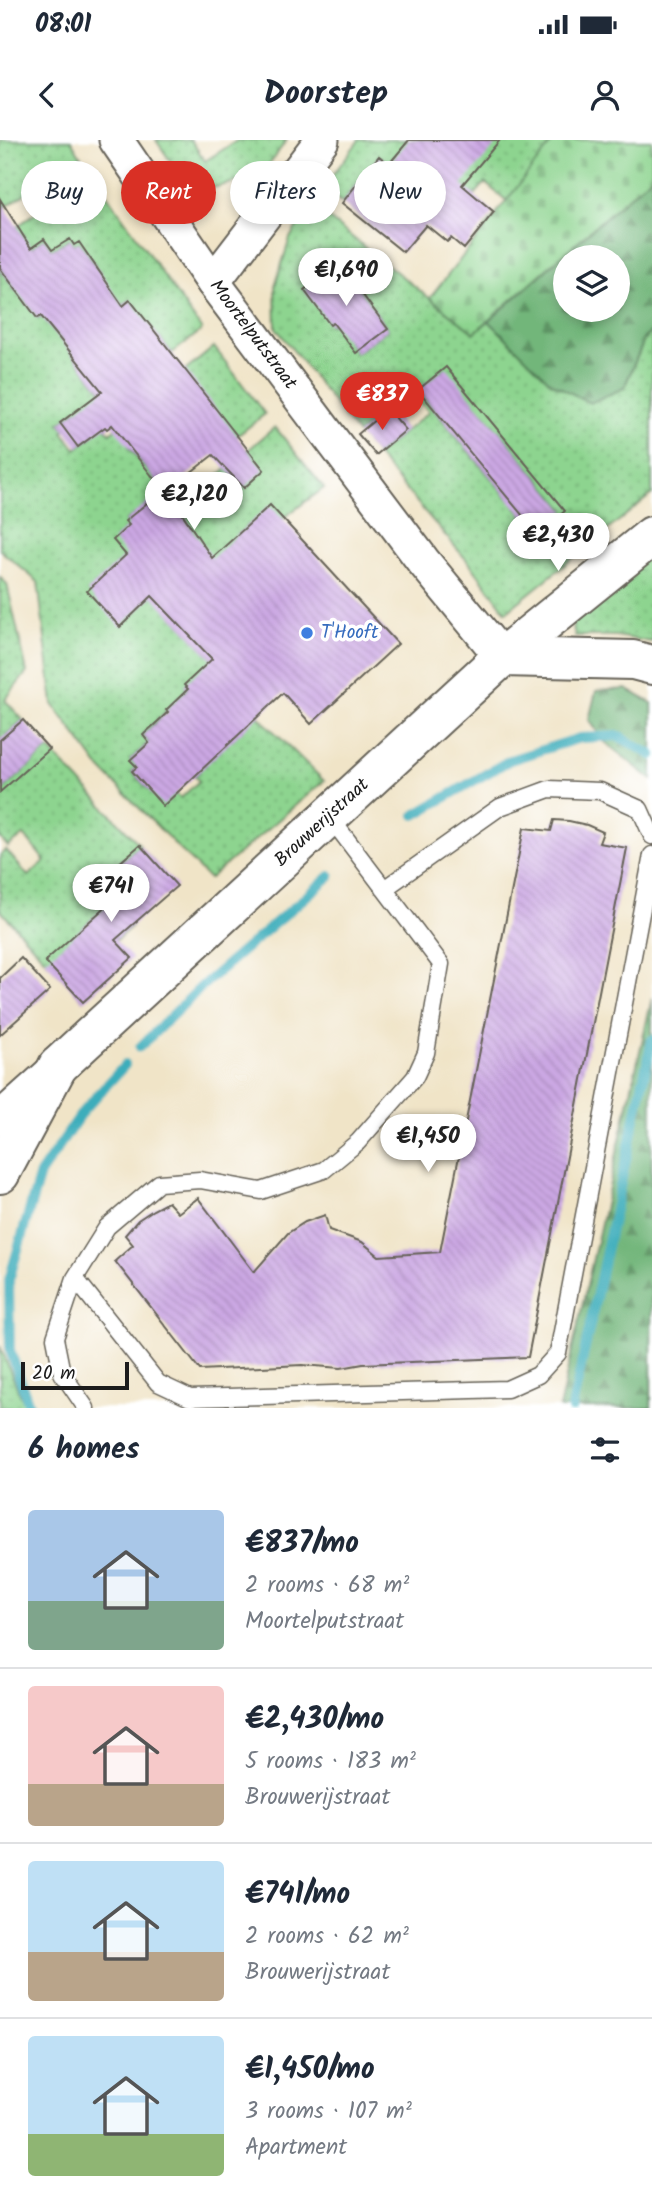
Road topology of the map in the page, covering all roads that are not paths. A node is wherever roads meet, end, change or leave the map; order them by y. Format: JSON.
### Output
{"nodes":[{"id":1,"x":116,"y":140,"type":"edge"},
{"id":2,"x":322,"y":140,"type":"edge"},
{"id":3,"x":213,"y":282,"type":"junction"},
{"id":4,"x":652,"y":536,"type":"edge"},
{"id":5,"x":502,"y":657,"type":"junction"},
{"id":6,"x":652,"y":665,"type":"edge"},
{"id":7,"x":329,"y":816,"type":"junction"},
{"id":8,"x":652,"y":836,"type":"edge"},
{"id":9,"x":652,"y":855,"type":"edge"},
{"id":10,"x":384,"y":888,"type":"junction"},
{"id":11,"x":58,"y":1066,"type":"junction"},
{"id":12,"x":0,"y":1119,"type":"edge"},
{"id":13,"x":0,"y":1174,"type":"edge"},
{"id":14,"x":75,"y":1278,"type":"junction"},
{"id":15,"x":86,"y":1408,"type":"edge"}],
"edges":[{"from":1,"to":3,"type":"street","name":"Moortelputstraat"},
{"from":2,"to":3,"type":"street"},
{"from":3,"to":5,"type":"street","name":"Moortelputstraat"},
{"from":4,"to":5,"type":"main road","name":"Brouwerijstraat"},
{"from":5,"to":6,"type":"main road"},
{"from":5,"to":7,"type":"main road","name":"Brouwerijstraat"},
{"from":7,"to":10,"type":"lane"},
{"from":7,"to":11,"type":"main road","name":"Brouwerijstraat"},
{"from":8,"to":10,"type":"lane"},
{"from":9,"to":14,"type":"lane"},
{"from":10,"to":14,"type":"lane"},
{"from":11,"to":12,"type":"street","name":"Brouwerijstraat"},
{"from":11,"to":13,"type":"main road"},
{"from":14,"to":15,"type":"lane"}]}
